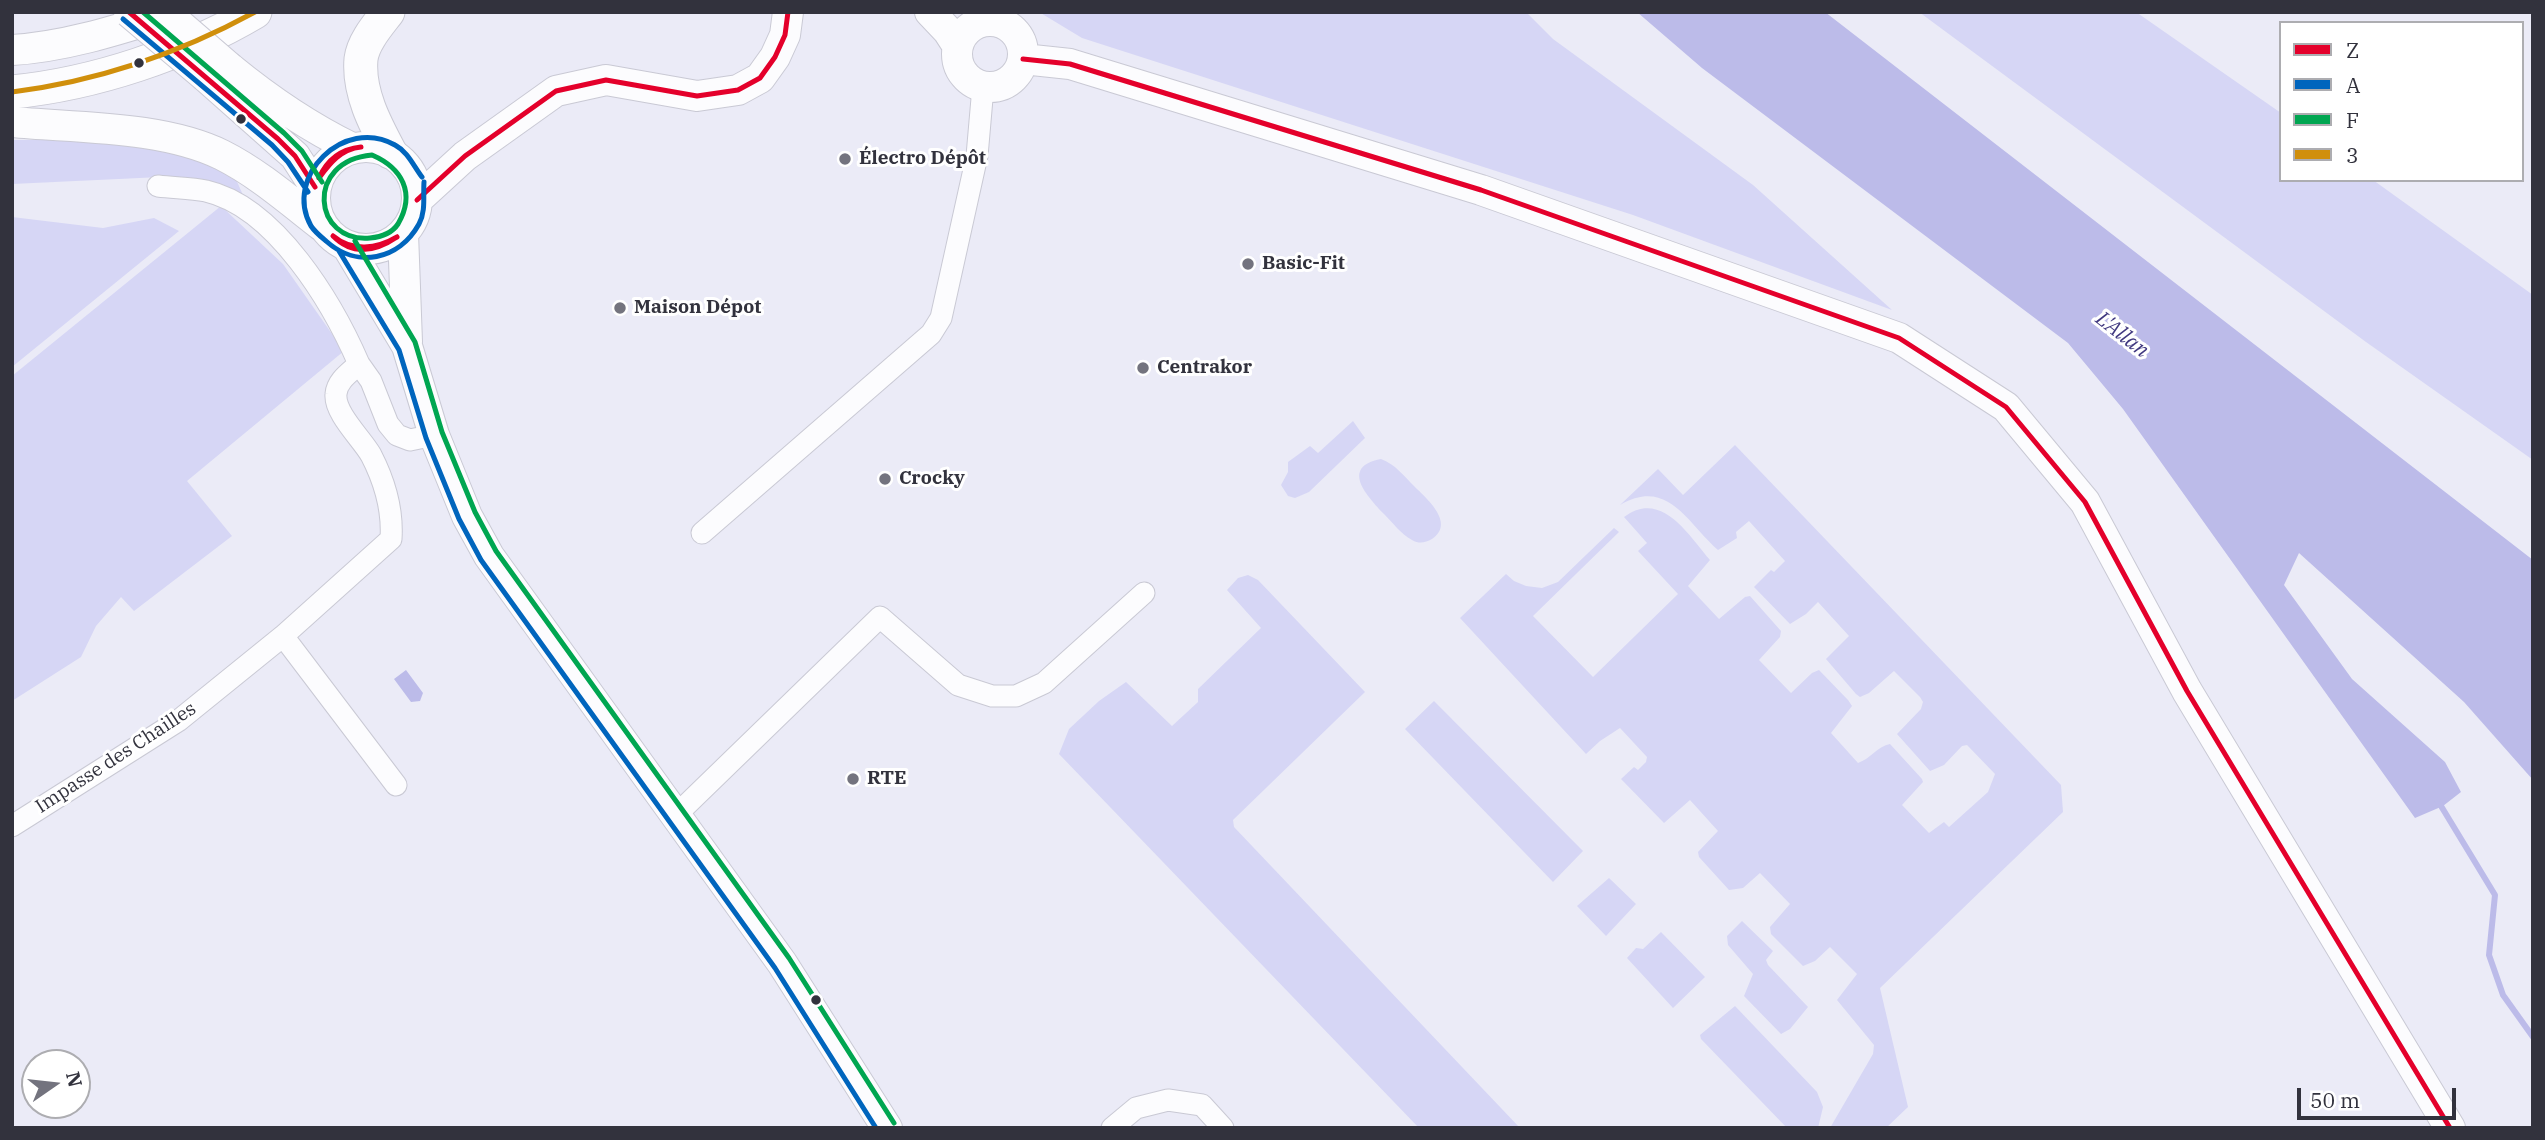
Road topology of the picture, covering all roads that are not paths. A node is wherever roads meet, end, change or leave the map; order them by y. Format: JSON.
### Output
{"nodes":[{"id":1,"x":129,"y":12,"type":"edge"},
{"id":2,"x":165,"y":12,"type":"edge"},
{"id":3,"x":173,"y":12,"type":"edge"},
{"id":4,"x":209,"y":12,"type":"edge"},
{"id":5,"x":255,"y":12,"type":"edge"},
{"id":6,"x":388,"y":12,"type":"edge"},
{"id":7,"x":788,"y":12,"type":"edge"},
{"id":8,"x":930,"y":12,"type":"edge"},
{"id":9,"x":986,"y":16,"type":"edge"},
{"id":10,"x":957,"y":45,"type":"junction"},
{"id":11,"x":12,"y":50,"type":"edge"},
{"id":12,"x":1023,"y":59,"type":"junction"},
{"id":13,"x":218,"y":72,"type":"junction"},
{"id":14,"x":12,"y":74,"type":"edge"},
{"id":15,"x":983,"y":87,"type":"junction"},
{"id":16,"x":12,"y":92,"type":"edge"},
{"id":17,"x":12,"y":122,"type":"edge"},
{"id":18,"x":352,"y":148,"type":"junction"},
{"id":19,"x":465,"y":156,"type":"junction"},
{"id":20,"x":398,"y":160,"type":"junction"},
{"id":21,"x":158,"y":186,"type":"dead end"},
{"id":22,"x":315,"y":187,"type":"junction"},
{"id":23,"x":417,"y":200,"type":"junction"},
{"id":24,"x":322,"y":226,"type":"junction"},
{"id":25,"x":403,"y":233,"type":"junction"},
{"id":26,"x":347,"y":246,"type":"junction"},
{"id":27,"x":407,"y":346,"type":"junction"},
{"id":28,"x":359,"y":364,"type":"junction"},
{"id":29,"x":434,"y":435,"type":"junction"},
{"id":30,"x":702,"y":533,"type":"dead end"},
{"id":31,"x":1144,"y":593,"type":"dead end"},
{"id":32,"x":284,"y":636,"type":"junction"},
{"id":33,"x":396,"y":785,"type":"dead end"},
{"id":34,"x":676,"y":815,"type":"junction"},
{"id":35,"x":12,"y":826,"type":"edge"},
{"id":36,"x":887,"y":1128,"type":"edge"},
{"id":37,"x":1112,"y":1128,"type":"edge"},
{"id":38,"x":1223,"y":1128,"type":"edge"},
{"id":39,"x":2449,"y":1128,"type":"edge"}],
"edges":[{"from":1,"to":13,"type":"main road","bridge":true},
{"from":2,"to":13,"type":"main road","bridge":true},
{"from":3,"to":11,"type":"main road"},
{"from":4,"to":14,"type":"main road"},
{"from":5,"to":16,"type":"main road"},
{"from":6,"to":20,"type":"main road"},
{"from":7,"to":19,"type":"main road"},
{"from":8,"to":10,"type":"main road"},
{"from":9,"to":10,"type":"main road"},
{"from":9,"to":12,"type":"main road"},
{"from":10,"to":15,"type":"main road"},
{"from":12,"to":15,"type":"main road"},
{"from":12,"to":39,"type":"main road"},
{"from":13,"to":18,"type":"main road"},
{"from":13,"to":22,"type":"main road"},
{"from":15,"to":30,"type":"street"},
{"from":17,"to":24,"type":"main road"},
{"from":18,"to":20,"type":"main road"},
{"from":18,"to":22,"type":"main road"},
{"from":19,"to":20,"type":"main road"},
{"from":19,"to":23,"type":"main road"},
{"from":20,"to":23,"type":"main road"},
{"from":21,"to":28,"type":"street"},
{"from":22,"to":24,"type":"main road"},
{"from":23,"to":25,"type":"main road"},
{"from":24,"to":26,"type":"main road"},
{"from":25,"to":26,"type":"main road"},
{"from":25,"to":27,"type":"main road"},
{"from":26,"to":27,"type":"main road"},
{"from":27,"to":29,"type":"main road"},
{"from":28,"to":29,"type":"street"},
{"from":28,"to":32,"type":"street","name":"Impasse des Chailles"},
{"from":29,"to":34,"type":"main road"},
{"from":31,"to":34,"type":"street"},
{"from":32,"to":33,"type":"street"},
{"from":32,"to":35,"type":"street","name":"Impasse des Chailles"},
{"from":34,"to":36,"type":"main road"},
{"from":37,"to":38,"type":"street"}]}
